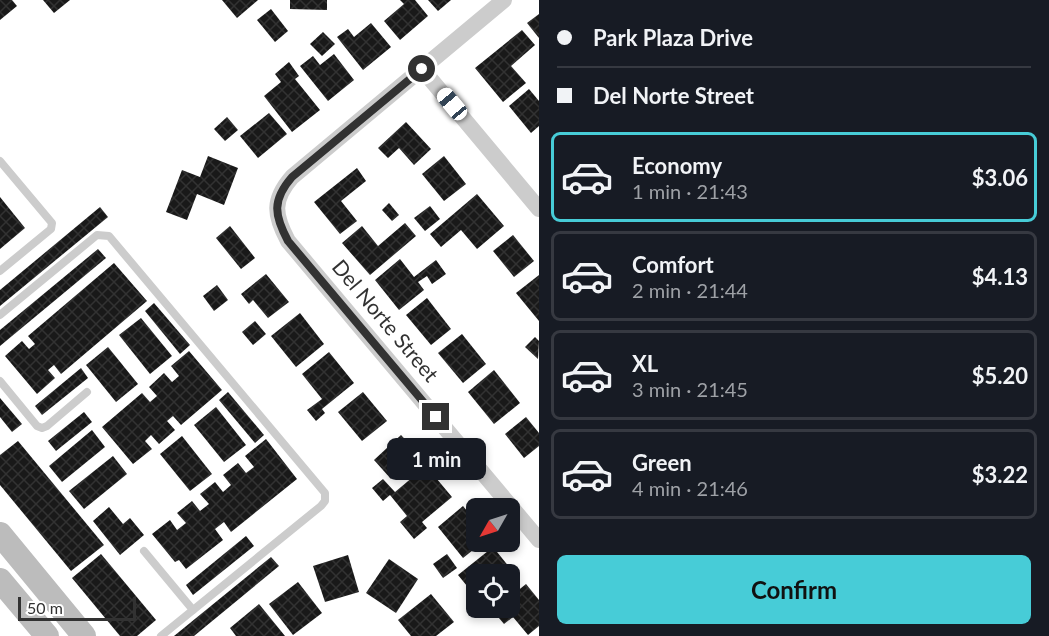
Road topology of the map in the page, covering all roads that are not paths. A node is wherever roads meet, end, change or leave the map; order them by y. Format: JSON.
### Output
{"nodes":[{"id":1,"x":504,"y":0,"type":"edge"},
{"id":2,"x":422,"y":69,"type":"junction"},
{"id":3,"x":0,"y":162,"type":"edge"},
{"id":4,"x":539,"y":208,"type":"edge"},
{"id":5,"x":0,"y":272,"type":"edge"},
{"id":6,"x":0,"y":315,"type":"edge"},
{"id":7,"x":0,"y":381,"type":"edge"},
{"id":8,"x":87,"y":392,"type":"dead end"},
{"id":9,"x":0,"y":534,"type":"edge"},
{"id":10,"x":539,"y":540,"type":"edge"},
{"id":11,"x":144,"y":551,"type":"dead end"},
{"id":12,"x":0,"y":580,"type":"edge"},
{"id":13,"x":193,"y":610,"type":"junction"},
{"id":14,"x":41,"y":630,"type":"edge"},
{"id":15,"x":64,"y":636,"type":"edge"},
{"id":16,"x":84,"y":636,"type":"edge"},
{"id":17,"x":161,"y":636,"type":"edge"}],
"edges":[{"from":1,"to":2,"type":"street","name":"Del Norte Street"},
{"from":2,"to":4,"type":"street"},
{"from":2,"to":10,"type":"street","name":"Del Norte Street"},
{"from":3,"to":5,"type":"lane"},
{"from":6,"to":13,"type":"lane"},
{"from":7,"to":8,"type":"lane"},
{"from":9,"to":16,"type":"main road"},
{"from":11,"to":13,"type":"lane"},
{"from":12,"to":14,"type":"main road"},
{"from":13,"to":17,"type":"lane"},
{"from":14,"to":15,"type":"main road"}]}
